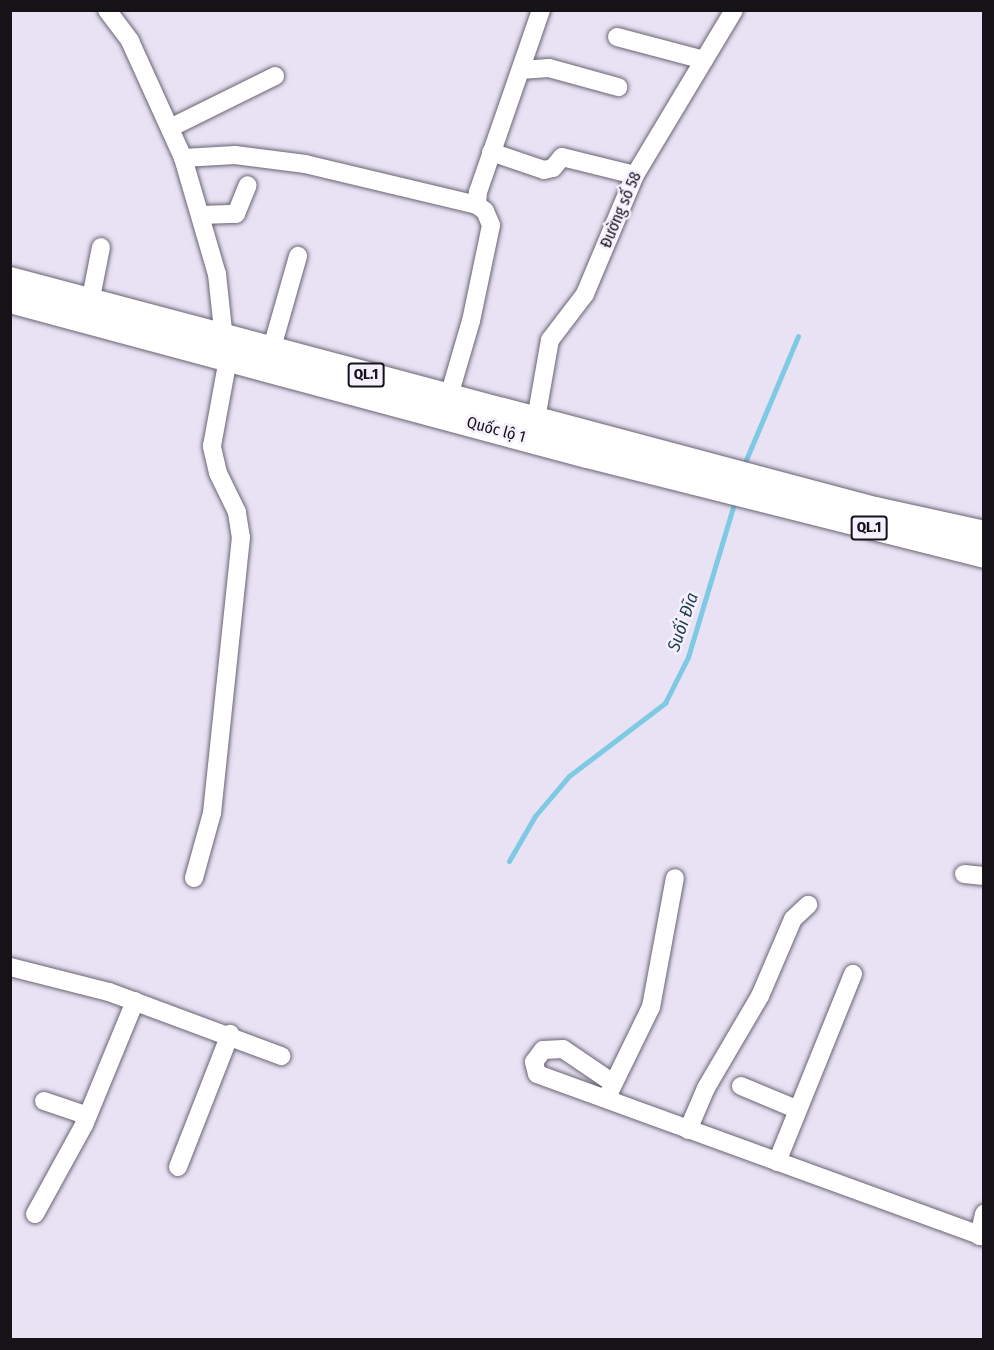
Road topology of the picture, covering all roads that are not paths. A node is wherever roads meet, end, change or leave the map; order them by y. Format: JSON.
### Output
{"nodes":[{"id":1,"x":107,"y":10,"type":"edge"},
{"id":2,"x":541,"y":10,"type":"edge"},
{"id":3,"x":734,"y":10,"type":"edge"},
{"id":4,"x":616,"y":37,"type":"dead end"},
{"id":5,"x":704,"y":60,"type":"junction"},
{"id":6,"x":521,"y":70,"type":"junction"},
{"id":7,"x":274,"y":76,"type":"dead end"},
{"id":8,"x":618,"y":87,"type":"dead end"},
{"id":9,"x":172,"y":128,"type":"junction"},
{"id":10,"x":491,"y":152,"type":"junction"},
{"id":11,"x":183,"y":158,"type":"junction"},
{"id":12,"x":634,"y":175,"type":"junction"},
{"id":13,"x":248,"y":185,"type":"dead end"},
{"id":14,"x":477,"y":205,"type":"junction"},
{"id":15,"x":201,"y":214,"type":"junction"},
{"id":16,"x":101,"y":247,"type":"dead end"},
{"id":17,"x":298,"y":256,"type":"dead end"},
{"id":18,"x":10,"y":280,"type":"edge"},
{"id":19,"x":10,"y":300,"type":"edge"},
{"id":20,"x":90,"y":303,"type":"junction"},
{"id":21,"x":226,"y":349,"type":"junction"},
{"id":22,"x":270,"y":351,"type":"junction"},
{"id":23,"x":449,"y":396,"type":"junction"},
{"id":24,"x":536,"y":419,"type":"junction"},
{"id":25,"x":720,"y":479,"type":"junction"},
{"id":26,"x":757,"y":488,"type":"junction"},
{"id":27,"x":984,"y":534,"type":"edge"},
{"id":28,"x":984,"y":555,"type":"edge"},
{"id":29,"x":963,"y":874,"type":"dead end"},
{"id":30,"x":984,"y":876,"type":"edge"},
{"id":31,"x":194,"y":878,"type":"dead end"},
{"id":32,"x":675,"y":878,"type":"dead end"},
{"id":33,"x":808,"y":905,"type":"dead end"},
{"id":34,"x":10,"y":967,"type":"edge"},
{"id":35,"x":853,"y":974,"type":"dead end"},
{"id":36,"x":135,"y":1000,"type":"junction"},
{"id":37,"x":230,"y":1034,"type":"junction"},
{"id":38,"x":281,"y":1056,"type":"dead end"},
{"id":39,"x":741,"y":1086,"type":"dead end"},
{"id":40,"x":44,"y":1101,"type":"dead end"},
{"id":41,"x":796,"y":1109,"type":"junction"},
{"id":42,"x":88,"y":1116,"type":"junction"},
{"id":43,"x":688,"y":1130,"type":"junction"},
{"id":44,"x":777,"y":1162,"type":"junction"},
{"id":45,"x":178,"y":1167,"type":"dead end"},
{"id":46,"x":34,"y":1214,"type":"dead end"},
{"id":47,"x":984,"y":1214,"type":"edge"},
{"id":48,"x":981,"y":1237,"type":"edge"}],
"edges":[{"from":1,"to":9,"type":"street"},
{"from":2,"to":6,"type":"street"},
{"from":3,"to":5,"type":"street","name":"Đường số 58"},
{"from":4,"to":5,"type":"street"},
{"from":5,"to":12,"type":"street","name":"Đường số 58"},
{"from":6,"to":8,"type":"street"},
{"from":6,"to":10,"type":"street"},
{"from":7,"to":9,"type":"street"},
{"from":9,"to":11,"type":"street"},
{"from":10,"to":12,"type":"street"},
{"from":10,"to":14,"type":"street"},
{"from":11,"to":14,"type":"street"},
{"from":11,"to":15,"type":"street"},
{"from":12,"to":24,"type":"street","name":"Đường số 58"},
{"from":13,"to":15,"type":"street"},
{"from":14,"to":23,"type":"street"},
{"from":15,"to":21,"type":"street"},
{"from":16,"to":20,"type":"street"},
{"from":17,"to":22,"type":"street"},
{"from":18,"to":20,"type":"highway","name":"Quốc lộ 1","number":"QL.1"},
{"from":19,"to":21,"type":"highway","name":"Quốc lộ 1","number":"QL.1"},
{"from":20,"to":21,"type":"highway","name":"Quốc lộ 1","number":"QL.1"},
{"from":21,"to":22,"type":"highway","name":"Quốc lộ 1","number":"QL.1"},
{"from":21,"to":25,"type":"highway","name":"Quốc lộ 1","number":"QL.1"},
{"from":21,"to":31,"type":"street"},
{"from":22,"to":23,"type":"highway","name":"Quốc lộ 1","number":"QL.1"},
{"from":23,"to":24,"type":"highway","name":"Quốc lộ 1","number":"QL.1"},
{"from":24,"to":25,"type":"highway","name":"Quốc lộ 1","number":"QL.1"},
{"from":25,"to":26,"type":"highway","name":"Quốc lộ 1","number":"QL.1"},
{"from":26,"to":27,"type":"highway","name":"Quốc lộ 1","number":"QL.1"},
{"from":26,"to":28,"type":"highway","name":"Quốc lộ 1","number":"QL.1"},
{"from":29,"to":30,"type":"street"},
{"from":32,"to":43,"type":"street"},
{"from":33,"to":43,"type":"street"},
{"from":34,"to":36,"type":"street"},
{"from":35,"to":41,"type":"street"},
{"from":36,"to":37,"type":"street"},
{"from":36,"to":42,"type":"street"},
{"from":37,"to":38,"type":"street"},
{"from":37,"to":45,"type":"street"},
{"from":39,"to":41,"type":"street"},
{"from":40,"to":42,"type":"street"},
{"from":41,"to":44,"type":"street"},
{"from":42,"to":46,"type":"street"},
{"from":43,"to":44,"type":"street"},
{"from":44,"to":48,"type":"street"},
{"from":47,"to":48,"type":"street"}]}
